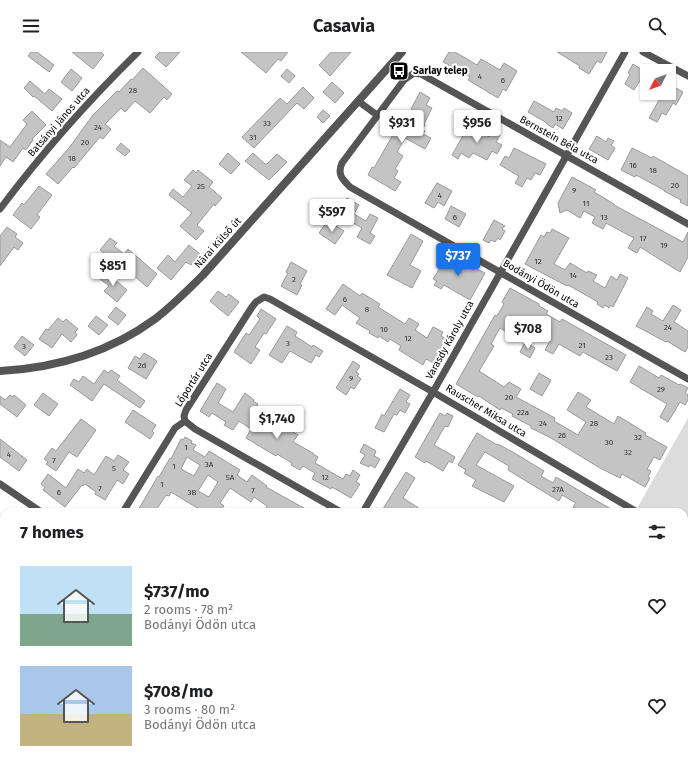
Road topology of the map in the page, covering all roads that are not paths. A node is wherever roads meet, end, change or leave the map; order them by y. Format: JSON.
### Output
{"nodes":[{"id":1,"x":138,"y":52,"type":"edge"},
{"id":2,"x":402,"y":52,"type":"edge"},
{"id":3,"x":625,"y":52,"type":"edge"},
{"id":4,"x":643,"y":52,"type":"edge"},
{"id":5,"x":688,"y":76,"type":"edge"},
{"id":6,"x":358,"y":101,"type":"junction"},
{"id":7,"x":377,"y":115,"type":"junction"},
{"id":8,"x":567,"y":155,"type":"junction"},
{"id":9,"x":0,"y":209,"type":"edge"},
{"id":10,"x":688,"y":224,"type":"edge"},
{"id":11,"x":500,"y":272,"type":"junction"},
{"id":12,"x":260,"y":298,"type":"joint"},
{"id":13,"x":0,"y":371,"type":"edge"},
{"id":14,"x":688,"y":379,"type":"edge"},
{"id":15,"x":433,"y":392,"type":"junction"},
{"id":16,"x":185,"y":421,"type":"junction"},
{"id":17,"x":0,"y":484,"type":"edge"},
{"id":18,"x":35,"y":508,"type":"edge"},
{"id":19,"x":125,"y":508,"type":"edge"},
{"id":20,"x":334,"y":508,"type":"edge"},
{"id":21,"x":365,"y":508,"type":"edge"},
{"id":22,"x":630,"y":508,"type":"edge"}],
"edges":[{"from":1,"to":9,"type":"street","name":"Batsányi János utca"},
{"from":2,"to":6,"type":"street","name":"Nárai Külső út"},
{"from":3,"to":8,"type":"street","name":"Varasdy Károly utca"},
{"from":4,"to":5,"type":"street"},
{"from":6,"to":7,"type":"street"},
{"from":6,"to":13,"type":"street","name":"Nárai Külső út"},
{"from":7,"to":8,"type":"street","name":"Bernstein Béla utca"},
{"from":7,"to":11,"type":"street","name":"Bodányi Ödön utca"},
{"from":8,"to":10,"type":"street","name":"Bernstein Béla utca"},
{"from":8,"to":11,"type":"street","name":"Varasdy Károly utca"},
{"from":11,"to":14,"type":"street","name":"Bodányi Ödön utca"},
{"from":11,"to":15,"type":"street","name":"Varasdy Károly utca"},
{"from":12,"to":15,"type":"street","name":"Rauscher Miksa utca"},
{"from":12,"to":16,"type":"street","name":"Lőportár utca"},
{"from":15,"to":21,"type":"street","name":"Varasdy Károly utca"},
{"from":15,"to":22,"type":"street","name":"Rauscher Miksa utca"},
{"from":16,"to":19,"type":"street","name":"Lőportár utca"},
{"from":16,"to":20,"type":"street"},
{"from":17,"to":18,"type":"street"}]}
